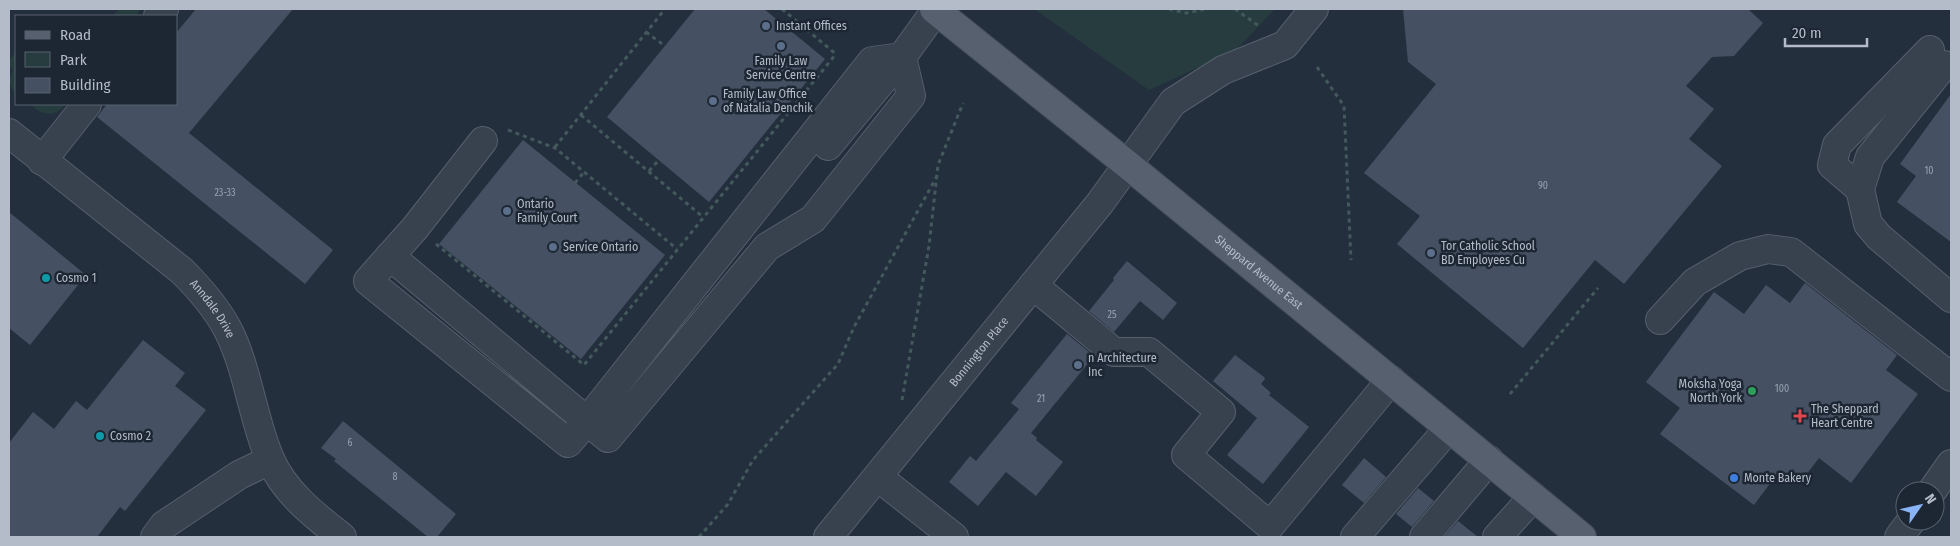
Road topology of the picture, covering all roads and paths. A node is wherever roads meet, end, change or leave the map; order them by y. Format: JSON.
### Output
{"nodes":[{"id":1,"x":665,"y":9,"type":"edge"},
{"id":2,"x":782,"y":9,"type":"edge"},
{"id":3,"x":935,"y":9,"type":"edge"},
{"id":4,"x":1169,"y":9,"type":"edge"},
{"id":5,"x":1206,"y":9,"type":"edge"},
{"id":6,"x":1314,"y":9,"type":"edge"},
{"id":7,"x":646,"y":32,"type":"junction"},
{"id":8,"x":665,"y":46,"type":"dead end"},
{"id":9,"x":836,"y":54,"type":"junction"},
{"id":10,"x":1937,"y":57,"type":"dead end"},
{"id":11,"x":902,"y":58,"type":"junction"},
{"id":12,"x":1317,"y":67,"type":"dead end"},
{"id":13,"x":861,"y":74,"type":"junction"},
{"id":14,"x":962,"y":103,"type":"dead end"},
{"id":15,"x":86,"y":105,"type":"edge"},
{"id":16,"x":581,"y":114,"type":"junction"},
{"id":17,"x":9,"y":133,"type":"edge"},
{"id":18,"x":483,"y":142,"type":"joint"},
{"id":19,"x":555,"y":148,"type":"junction"},
{"id":20,"x":659,"y":160,"type":"dead end"},
{"id":21,"x":42,"y":161,"type":"junction"},
{"id":22,"x":1128,"y":165,"type":"junction"},
{"id":23,"x":807,"y":170,"type":"dead end"},
{"id":24,"x":649,"y":171,"type":"junction"},
{"id":25,"x":584,"y":172,"type":"junction"},
{"id":26,"x":937,"y":176,"type":"junction"},
{"id":27,"x":575,"y":183,"type":"dead end"},
{"id":28,"x":704,"y":217,"type":"junction"},
{"id":29,"x":740,"y":227,"type":"junction"},
{"id":30,"x":415,"y":228,"type":"junction"},
{"id":31,"x":767,"y":247,"type":"junction"},
{"id":32,"x":677,"y":249,"type":"junction"},
{"id":33,"x":1351,"y":260,"type":"dead end"},
{"id":34,"x":1033,"y":286,"type":"junction"},
{"id":35,"x":1598,"y":288,"type":"dead end"},
{"id":36,"x":1951,"y":298,"type":"edge"},
{"id":37,"x":1660,"y":320,"type":"dead end"},
{"id":38,"x":1951,"y":377,"type":"edge"},
{"id":39,"x":1391,"y":380,"type":"junction"},
{"id":40,"x":1510,"y":394,"type":"dead end"},
{"id":41,"x":901,"y":407,"type":"dead end"},
{"id":42,"x":586,"y":421,"type":"junction"},
{"id":43,"x":1448,"y":429,"type":"junction"},
{"id":44,"x":270,"y":460,"type":"junction"},
{"id":45,"x":1489,"y":460,"type":"junction"},
{"id":46,"x":1951,"y":464,"type":"edge"},
{"id":47,"x":878,"y":477,"type":"junction"},
{"id":48,"x":1939,"y":481,"type":"edge"},
{"id":49,"x":1533,"y":497,"type":"junction"},
{"id":50,"x":1571,"y":534,"type":"edge"},
{"id":51,"x":155,"y":537,"type":"edge"},
{"id":52,"x":342,"y":537,"type":"edge"},
{"id":53,"x":699,"y":537,"type":"edge"},
{"id":54,"x":828,"y":537,"type":"edge"},
{"id":55,"x":954,"y":537,"type":"edge"},
{"id":56,"x":1355,"y":537,"type":"edge"},
{"id":57,"x":1424,"y":537,"type":"edge"},
{"id":58,"x":1497,"y":537,"type":"edge"}],
"edges":[{"from":1,"to":7,"type":"path"},
{"from":2,"to":9,"type":"path"},
{"from":3,"to":11,"type":"street"},
{"from":3,"to":22,"type":"main road","name":"Sheppard Avenue East"},
{"from":4,"to":5,"type":"path"},
{"from":6,"to":22,"type":"street","name":"Bonnington Place"},
{"from":7,"to":8,"type":"path"},
{"from":7,"to":16,"type":"path"},
{"from":9,"to":13,"type":"path"},
{"from":9,"to":28,"type":"path"},
{"from":10,"to":36,"type":"street"},
{"from":11,"to":13,"type":"street"},
{"from":11,"to":23,"type":"street"},
{"from":11,"to":31,"type":"street"},
{"from":12,"to":33,"type":"path"},
{"from":13,"to":29,"type":"street"},
{"from":14,"to":26,"type":"path"},
{"from":15,"to":21,"type":"street"},
{"from":16,"to":19,"type":"path"},
{"from":16,"to":24,"type":"path"},
{"from":17,"to":21,"type":"street","name":"Anndale Drive"},
{"from":18,"to":19,"type":"path"},
{"from":18,"to":30,"type":"street"},
{"from":19,"to":25,"type":"path"},
{"from":20,"to":24,"type":"path"},
{"from":21,"to":44,"type":"street","name":"Anndale Drive"},
{"from":22,"to":34,"type":"street","name":"Bonnington Place"},
{"from":22,"to":39,"type":"main road","name":"Sheppard Avenue East"},
{"from":24,"to":28,"type":"path"},
{"from":25,"to":27,"type":"path"},
{"from":25,"to":32,"type":"path"},
{"from":26,"to":41,"type":"path"},
{"from":26,"to":53,"type":"path"},
{"from":28,"to":32,"type":"path"},
{"from":29,"to":31,"type":"street"},
{"from":29,"to":42,"type":"street"},
{"from":30,"to":32,"type":"path"},
{"from":30,"to":42,"type":"street"},
{"from":31,"to":42,"type":"street"},
{"from":34,"to":39,"type":"street"},
{"from":34,"to":47,"type":"street","name":"Bonnington Place"},
{"from":35,"to":40,"type":"path"},
{"from":37,"to":38,"type":"street"},
{"from":39,"to":43,"type":"main road","name":"Sheppard Avenue East"},
{"from":43,"to":45,"type":"main road","name":"Sheppard Avenue East"},
{"from":43,"to":56,"type":"street"},
{"from":44,"to":51,"type":"street"},
{"from":44,"to":52,"type":"street","name":"Anndale Drive"},
{"from":45,"to":49,"type":"main road","name":"Sheppard Avenue East"},
{"from":45,"to":57,"type":"street"},
{"from":46,"to":48,"type":"street"},
{"from":47,"to":54,"type":"street","name":"Bonnington Place"},
{"from":47,"to":55,"type":"street"},
{"from":49,"to":50,"type":"main road","name":"Sheppard Avenue East"},
{"from":49,"to":58,"type":"street"}]}
